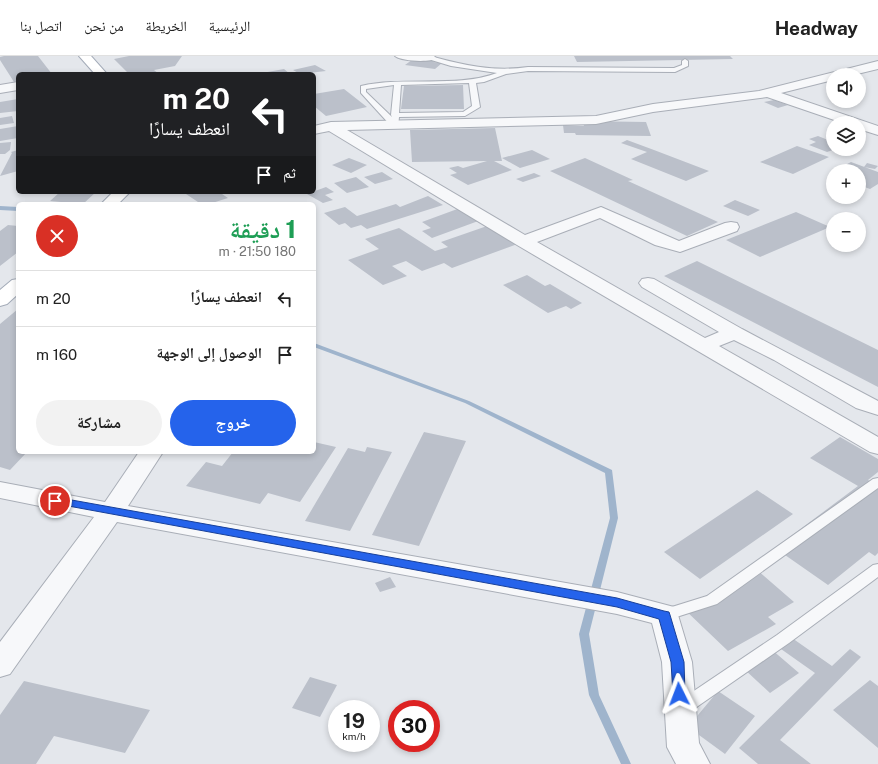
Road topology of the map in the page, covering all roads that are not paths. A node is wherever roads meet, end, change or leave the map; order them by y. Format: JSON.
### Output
{"nodes":[{"id":1,"x":85,"y":56,"type":"edge"},
{"id":2,"x":401,"y":56,"type":"edge"},
{"id":3,"x":428,"y":57,"type":"edge"},
{"id":4,"x":685,"y":61,"type":"dead end"},
{"id":5,"x":878,"y":65,"type":"edge"},
{"id":6,"x":866,"y":68,"type":"edge"},
{"id":7,"x":99,"y":72,"type":"edge"},
{"id":8,"x":505,"y":72,"type":"junction"},
{"id":9,"x":826,"y":78,"type":"edge"},
{"id":10,"x":472,"y":82,"type":"junction"},
{"id":11,"x":398,"y":83,"type":"junction"},
{"id":12,"x":16,"y":86,"type":"edge"},
{"id":13,"x":0,"y":89,"type":"edge"},
{"id":14,"x":769,"y":93,"type":"junction"},
{"id":15,"x":837,"y":116,"type":"edge"},
{"id":16,"x":395,"y":120,"type":"junction"},
{"id":17,"x":866,"y":126,"type":"edge"},
{"id":18,"x":322,"y":128,"type":"edge"},
{"id":19,"x":878,"y":130,"type":"edge"},
{"id":20,"x":120,"y":194,"type":"edge"},
{"id":21,"x":111,"y":202,"type":"edge"},
{"id":22,"x":731,"y":227,"type":"dead end"},
{"id":23,"x":523,"y":241,"type":"junction"},
{"id":24,"x":648,"y":283,"type":"dead end"},
{"id":25,"x":16,"y":286,"type":"edge"},
{"id":26,"x":0,"y":300,"type":"edge"},
{"id":27,"x":736,"y":333,"type":"junction"},
{"id":28,"x":702,"y":346,"type":"junction"},
{"id":29,"x":878,"y":408,"type":"edge"},
{"id":30,"x":878,"y":448,"type":"edge"},
{"id":31,"x":150,"y":454,"type":"edge"},
{"id":32,"x":878,"y":482,"type":"edge"},
{"id":33,"x":0,"y":490,"type":"edge"},
{"id":34,"x":111,"y":512,"type":"junction"},
{"id":35,"x":878,"y":569,"type":"edge"},
{"id":36,"x":664,"y":615,"type":"junction"},
{"id":37,"x":0,"y":665,"type":"edge"},
{"id":38,"x":680,"y":710,"type":"junction"},
{"id":39,"x":694,"y":764,"type":"edge"}],
"edges":[{"from":1,"to":7,"type":"main road"},
{"from":2,"to":3,"type":"street"},
{"from":3,"to":8,"type":"lane"},
{"from":4,"to":8,"type":"lane"},
{"from":5,"to":6,"type":"street"},
{"from":8,"to":10,"type":"lane"},
{"from":9,"to":14,"type":"street"},
{"from":10,"to":11,"type":"lane"},
{"from":10,"to":16,"type":"lane"},
{"from":11,"to":16,"type":"lane"},
{"from":11,"to":16,"type":"lane"},
{"from":12,"to":13,"type":"street"},
{"from":14,"to":15,"type":"street"},
{"from":14,"to":16,"type":"street"},
{"from":16,"to":18,"type":"street"},
{"from":17,"to":19,"type":"street"},
{"from":18,"to":23,"type":"street"},
{"from":20,"to":21,"type":"main road"},
{"from":22,"to":23,"type":"street"},
{"from":23,"to":28,"type":"street"},
{"from":24,"to":27,"type":"street"},
{"from":25,"to":26,"type":"main road"},
{"from":27,"to":28,"type":"street"},
{"from":27,"to":29,"type":"street"},
{"from":28,"to":30,"type":"street"},
{"from":31,"to":34,"type":"street"},
{"from":32,"to":36,"type":"lane"},
{"from":33,"to":34,"type":"street"},
{"from":34,"to":36,"type":"street"},
{"from":34,"to":37,"type":"street"},
{"from":35,"to":38,"type":"lane"},
{"from":36,"to":38,"type":"street"},
{"from":38,"to":39,"type":"street"}]}
